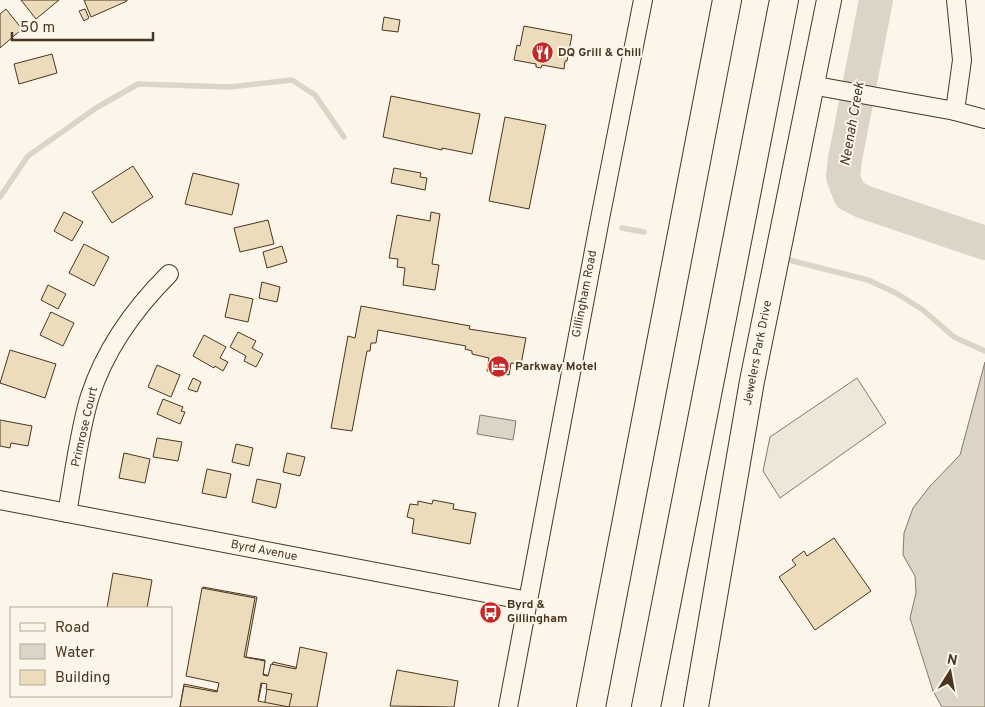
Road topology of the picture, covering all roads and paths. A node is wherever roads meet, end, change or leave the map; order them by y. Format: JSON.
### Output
{"nodes":[{"id":1,"x":643,"y":0,"type":"edge"},
{"id":2,"x":727,"y":0,"type":"edge"},
{"id":3,"x":784,"y":0,"type":"edge"},
{"id":4,"x":829,"y":0,"type":"edge"},
{"id":5,"x":956,"y":0,"type":"edge"},
{"id":6,"x":822,"y":87,"type":"junction"},
{"id":7,"x":955,"y":111,"type":"junction"},
{"id":8,"x":985,"y":119,"type":"edge"},
{"id":9,"x":169,"y":274,"type":"dead end"},
{"id":10,"x":0,"y":500,"type":"edge"},
{"id":11,"x":67,"y":513,"type":"junction"},
{"id":12,"x":528,"y":601,"type":"junction"},
{"id":13,"x":508,"y":707,"type":"edge"},
{"id":14,"x":591,"y":707,"type":"edge"},
{"id":15,"x":646,"y":707,"type":"edge"},
{"id":16,"x":696,"y":707,"type":"edge"}],
"edges":[{"from":1,"to":12,"type":"street","name":"Gillingham Road"},
{"from":2,"to":14,"type":"highway"},
{"from":3,"to":15,"type":"highway"},
{"from":4,"to":6,"type":"street","name":"Jewelers Park Drive"},
{"from":5,"to":7,"type":"street"},
{"from":6,"to":7,"type":"street"},
{"from":6,"to":16,"type":"street","name":"Jewelers Park Drive"},
{"from":7,"to":8,"type":"street"},
{"from":9,"to":11,"type":"street","name":"Primrose Court"},
{"from":10,"to":11,"type":"street","name":"Byrd Avenue"},
{"from":11,"to":12,"type":"street","name":"Byrd Avenue"},
{"from":12,"to":13,"type":"street","name":"Gillingham Road"}]}
